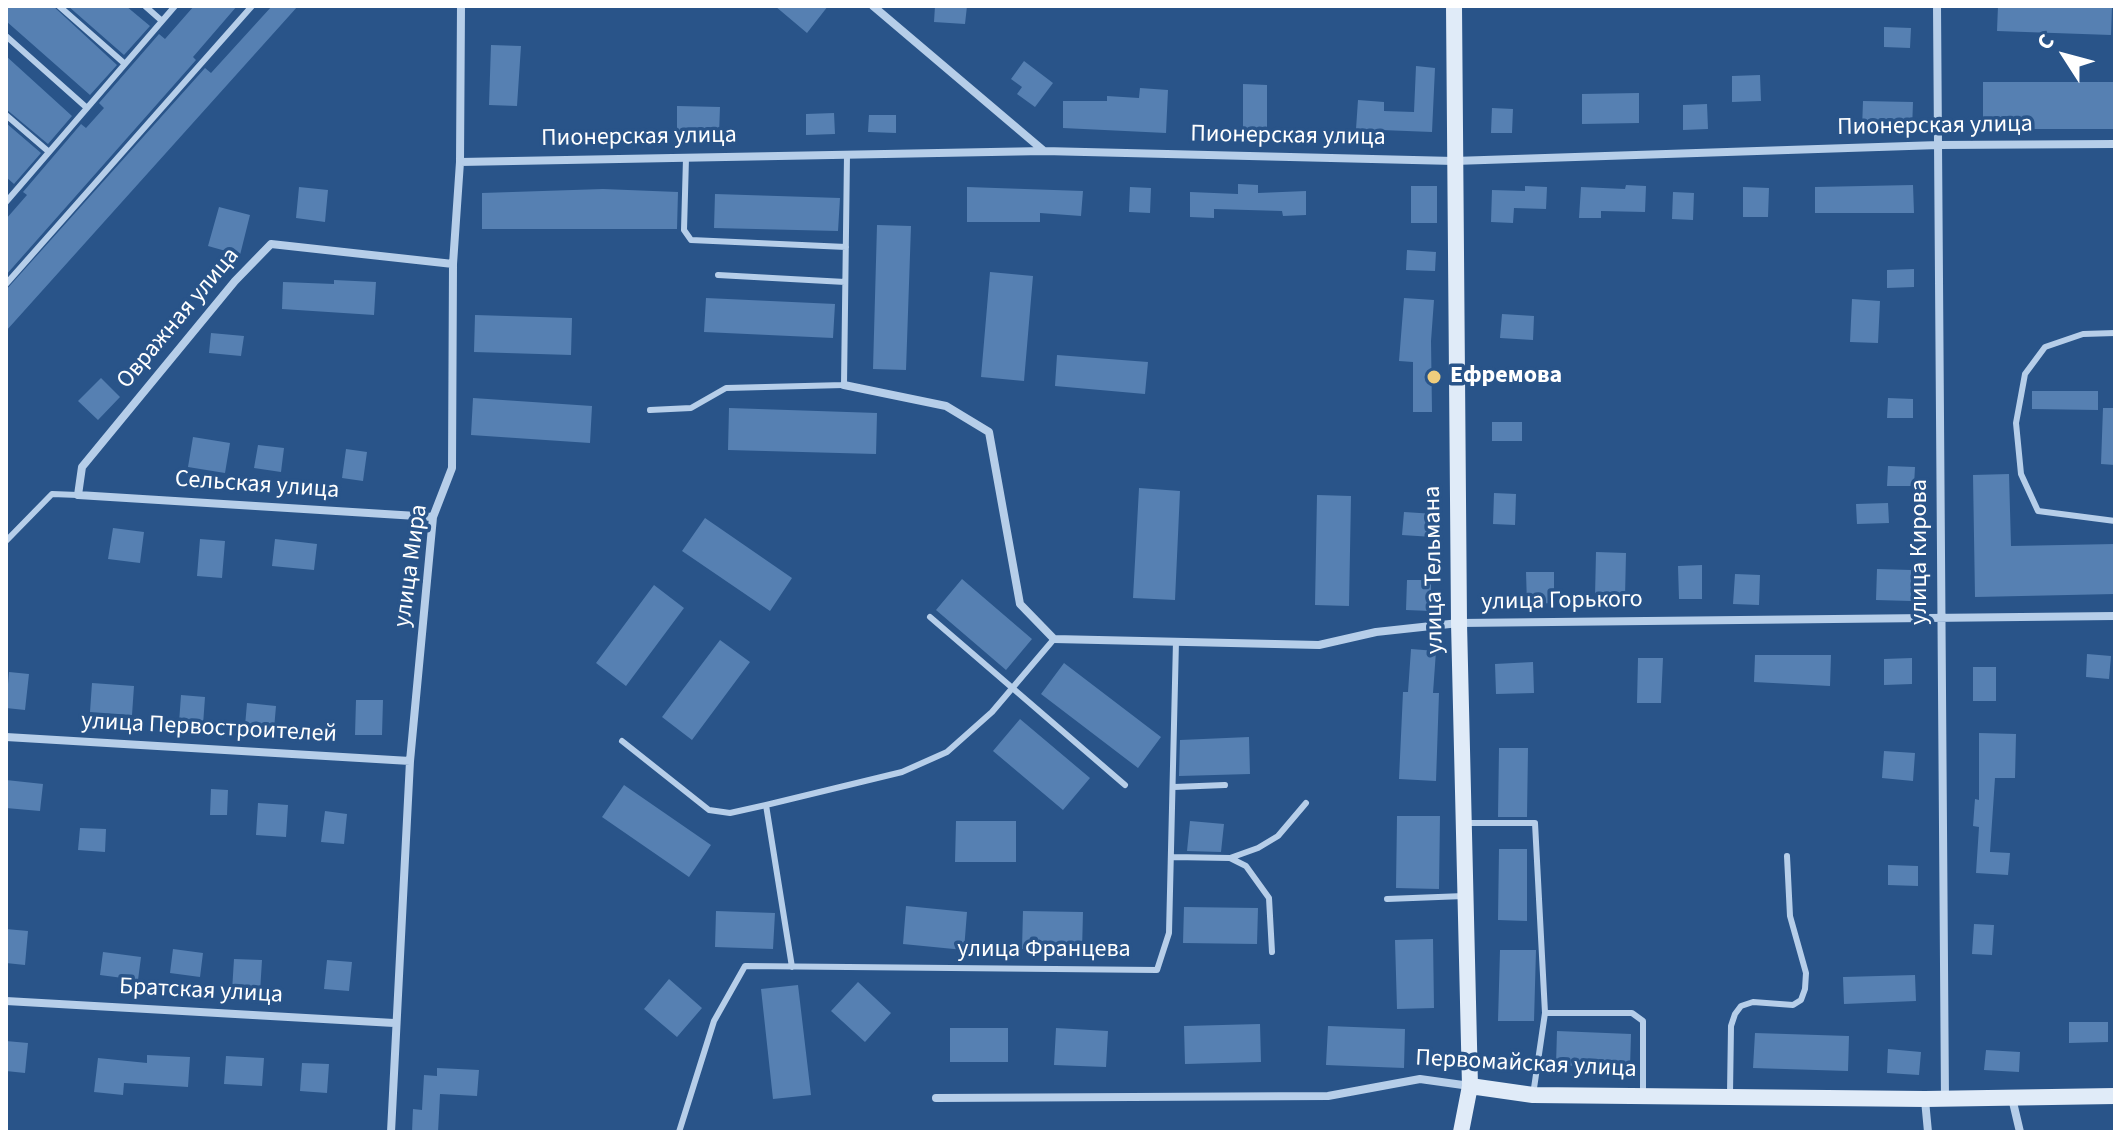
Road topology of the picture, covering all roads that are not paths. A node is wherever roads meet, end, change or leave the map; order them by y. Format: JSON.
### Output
{"nodes":[{"id":1,"x":59,"y":6,"type":"edge"},
{"id":2,"x":145,"y":6,"type":"edge"},
{"id":3,"x":175,"y":6,"type":"edge"},
{"id":4,"x":252,"y":6,"type":"edge"},
{"id":5,"x":461,"y":6,"type":"edge"},
{"id":6,"x":873,"y":6,"type":"edge"},
{"id":7,"x":1454,"y":6,"type":"edge"},
{"id":8,"x":1937,"y":6,"type":"edge"},
{"id":9,"x":162,"y":21,"type":"junction"},
{"id":10,"x":6,"y":36,"type":"edge"},
{"id":11,"x":125,"y":64,"type":"junction"},
{"id":12,"x":87,"y":108,"type":"junction"},
{"id":13,"x":6,"y":115,"type":"edge"},
{"id":14,"x":2115,"y":144,"type":"edge"},
{"id":15,"x":1939,"y":145,"type":"junction"},
{"id":16,"x":1044,"y":151,"type":"junction"},
{"id":17,"x":49,"y":152,"type":"junction"},
{"id":18,"x":847,"y":155,"type":"junction"},
{"id":19,"x":686,"y":158,"type":"junction"},
{"id":20,"x":1454,"y":161,"type":"junction"},
{"id":21,"x":460,"y":162,"type":"junction"},
{"id":22,"x":9,"y":192,"type":"edge"},
{"id":23,"x":6,"y":202,"type":"edge"},
{"id":24,"x":846,"y":247,"type":"junction"},
{"id":25,"x":453,"y":264,"type":"junction"},
{"id":26,"x":718,"y":275,"type":"dead end"},
{"id":27,"x":845,"y":282,"type":"junction"},
{"id":28,"x":6,"y":284,"type":"edge"},
{"id":29,"x":2115,"y":333,"type":"edge"},
{"id":30,"x":844,"y":385,"type":"junction"},
{"id":31,"x":650,"y":410,"type":"dead end"},
{"id":32,"x":78,"y":495,"type":"junction"},
{"id":33,"x":433,"y":517,"type":"junction"},
{"id":34,"x":2115,"y":521,"type":"edge"},
{"id":35,"x":6,"y":541,"type":"edge"},
{"id":36,"x":2115,"y":616,"type":"edge"},
{"id":37,"x":930,"y":617,"type":"dead end"},
{"id":38,"x":1941,"y":617,"type":"junction"},
{"id":39,"x":1459,"y":623,"type":"junction"},
{"id":40,"x":1054,"y":639,"type":"junction"},
{"id":41,"x":1176,"y":641,"type":"junction"},
{"id":42,"x":1013,"y":687,"type":"junction"},
{"id":43,"x":6,"y":737,"type":"edge"},
{"id":44,"x":622,"y":741,"type":"dead end"},
{"id":45,"x":410,"y":761,"type":"junction"},
{"id":46,"x":1125,"y":785,"type":"dead end"},
{"id":47,"x":1225,"y":785,"type":"dead end"},
{"id":48,"x":1174,"y":787,"type":"junction"},
{"id":49,"x":1306,"y":803,"type":"dead end"},
{"id":50,"x":766,"y":805,"type":"junction"},
{"id":51,"x":1464,"y":823,"type":"junction"},
{"id":52,"x":1787,"y":856,"type":"dead end"},
{"id":53,"x":1173,"y":857,"type":"junction"},
{"id":54,"x":1230,"y":858,"type":"junction"},
{"id":55,"x":1465,"y":896,"type":"junction"},
{"id":56,"x":1387,"y":899,"type":"dead end"},
{"id":57,"x":1272,"y":952,"type":"dead end"},
{"id":58,"x":792,"y":967,"type":"junction"},
{"id":59,"x":6,"y":1001,"type":"edge"},
{"id":60,"x":1545,"y":1013,"type":"junction"},
{"id":61,"x":394,"y":1023,"type":"junction"},
{"id":62,"x":1470,"y":1086,"type":"junction"},
{"id":63,"x":1533,"y":1095,"type":"junction"},
{"id":64,"x":1643,"y":1096,"type":"junction"},
{"id":65,"x":2115,"y":1096,"type":"edge"},
{"id":66,"x":1730,"y":1097,"type":"junction"},
{"id":67,"x":936,"y":1098,"type":"dead end"},
{"id":68,"x":2012,"y":1098,"type":"junction"},
{"id":69,"x":1925,"y":1099,"type":"junction"},
{"id":70,"x":1945,"y":1099,"type":"junction"},
{"id":71,"x":391,"y":1132,"type":"edge"},
{"id":72,"x":679,"y":1132,"type":"edge"},
{"id":73,"x":1461,"y":1132,"type":"edge"},
{"id":74,"x":1928,"y":1132,"type":"edge"},
{"id":75,"x":2020,"y":1132,"type":"edge"}],
"edges":[{"from":1,"to":11,"type":"lane"},
{"from":2,"to":9,"type":"lane"},
{"from":3,"to":9,"type":"lane"},
{"from":4,"to":28,"type":"lane"},
{"from":5,"to":21,"type":"street","name":"улица Мира"},
{"from":6,"to":16,"type":"street"},
{"from":7,"to":20,"type":"street","name":"улица Тельмана"},
{"from":8,"to":15,"type":"street","name":"улица Кирова"},
{"from":9,"to":11,"type":"lane"},
{"from":10,"to":12,"type":"lane"},
{"from":11,"to":12,"type":"lane"},
{"from":12,"to":17,"type":"lane"},
{"from":13,"to":17,"type":"lane"},
{"from":14,"to":15,"type":"street","name":"Пионерская улица"},
{"from":15,"to":20,"type":"street","name":"Пионерская улица"},
{"from":15,"to":38,"type":"street","name":"улица Кирова"},
{"from":16,"to":18,"type":"street","name":"Пионерская улица"},
{"from":16,"to":20,"type":"street","name":"Пионерская улица"},
{"from":17,"to":22,"type":"lane"},
{"from":18,"to":19,"type":"street","name":"Пионерская улица"},
{"from":18,"to":24,"type":"lane"},
{"from":19,"to":21,"type":"street","name":"Пионерская улица"},
{"from":19,"to":24,"type":"lane"},
{"from":20,"to":39,"type":"street","name":"улица Тельмана"},
{"from":21,"to":25,"type":"street","name":"улица Мира"},
{"from":22,"to":23,"type":"lane"},
{"from":24,"to":27,"type":"lane"},
{"from":25,"to":32,"type":"street","name":"Овражная улица"},
{"from":25,"to":33,"type":"street","name":"улица Мира"},
{"from":26,"to":27,"type":"lane"},
{"from":27,"to":30,"type":"lane"},
{"from":29,"to":34,"type":"lane"},
{"from":30,"to":31,"type":"lane"},
{"from":30,"to":40,"type":"street"},
{"from":32,"to":33,"type":"street","name":"Сельская улица"},
{"from":32,"to":35,"type":"lane"},
{"from":33,"to":45,"type":"street","name":"улица Мира"},
{"from":36,"to":38,"type":"street","name":"улица Горького"},
{"from":37,"to":42,"type":"lane"},
{"from":38,"to":39,"type":"street","name":"улица Горького"},
{"from":38,"to":70,"type":"street","name":"улица Кирова"},
{"from":39,"to":41,"type":"street","name":"улица Горького"},
{"from":39,"to":51,"type":"street","name":"улица Тельмана"},
{"from":40,"to":41,"type":"street","name":"улица Горького"},
{"from":40,"to":42,"type":"lane"},
{"from":41,"to":48,"type":"lane","name":"улица Францева"},
{"from":42,"to":46,"type":"lane"},
{"from":42,"to":50,"type":"lane"},
{"from":43,"to":45,"type":"street","name":"улица Первостроителей"},
{"from":44,"to":50,"type":"lane"},
{"from":45,"to":61,"type":"street","name":"улица Мира"},
{"from":47,"to":48,"type":"lane"},
{"from":48,"to":53,"type":"lane","name":"улица Францева"},
{"from":49,"to":54,"type":"lane"},
{"from":50,"to":58,"type":"lane"},
{"from":51,"to":55,"type":"street","name":"улица Тельмана"},
{"from":51,"to":60,"type":"lane"},
{"from":52,"to":66,"type":"lane"},
{"from":53,"to":54,"type":"lane"},
{"from":53,"to":58,"type":"lane","name":"улица Францева"},
{"from":54,"to":57,"type":"lane"},
{"from":55,"to":56,"type":"lane"},
{"from":55,"to":62,"type":"street","name":"улица Тельмана"},
{"from":58,"to":72,"type":"lane","name":"улица Францева"},
{"from":59,"to":61,"type":"street","name":"Братская улица"},
{"from":60,"to":63,"type":"lane"},
{"from":60,"to":64,"type":"lane"},
{"from":61,"to":71,"type":"street","name":"улица Мира"},
{"from":62,"to":63,"type":"street","name":"Первомайская улица"},
{"from":62,"to":67,"type":"street","name":"Первомайская улица"},
{"from":62,"to":73,"type":"street","name":"улица Тельмана"},
{"from":63,"to":64,"type":"street","name":"Первомайская улица"},
{"from":64,"to":66,"type":"street","name":"Первомайская улица"},
{"from":65,"to":68,"type":"street","name":"Первомайская улица"},
{"from":66,"to":69,"type":"street","name":"Первомайская улица"},
{"from":68,"to":70,"type":"street","name":"Первомайская улица"},
{"from":68,"to":75,"type":"street"},
{"from":69,"to":70,"type":"street","name":"Первомайская улица"},
{"from":69,"to":74,"type":"street"}]}
